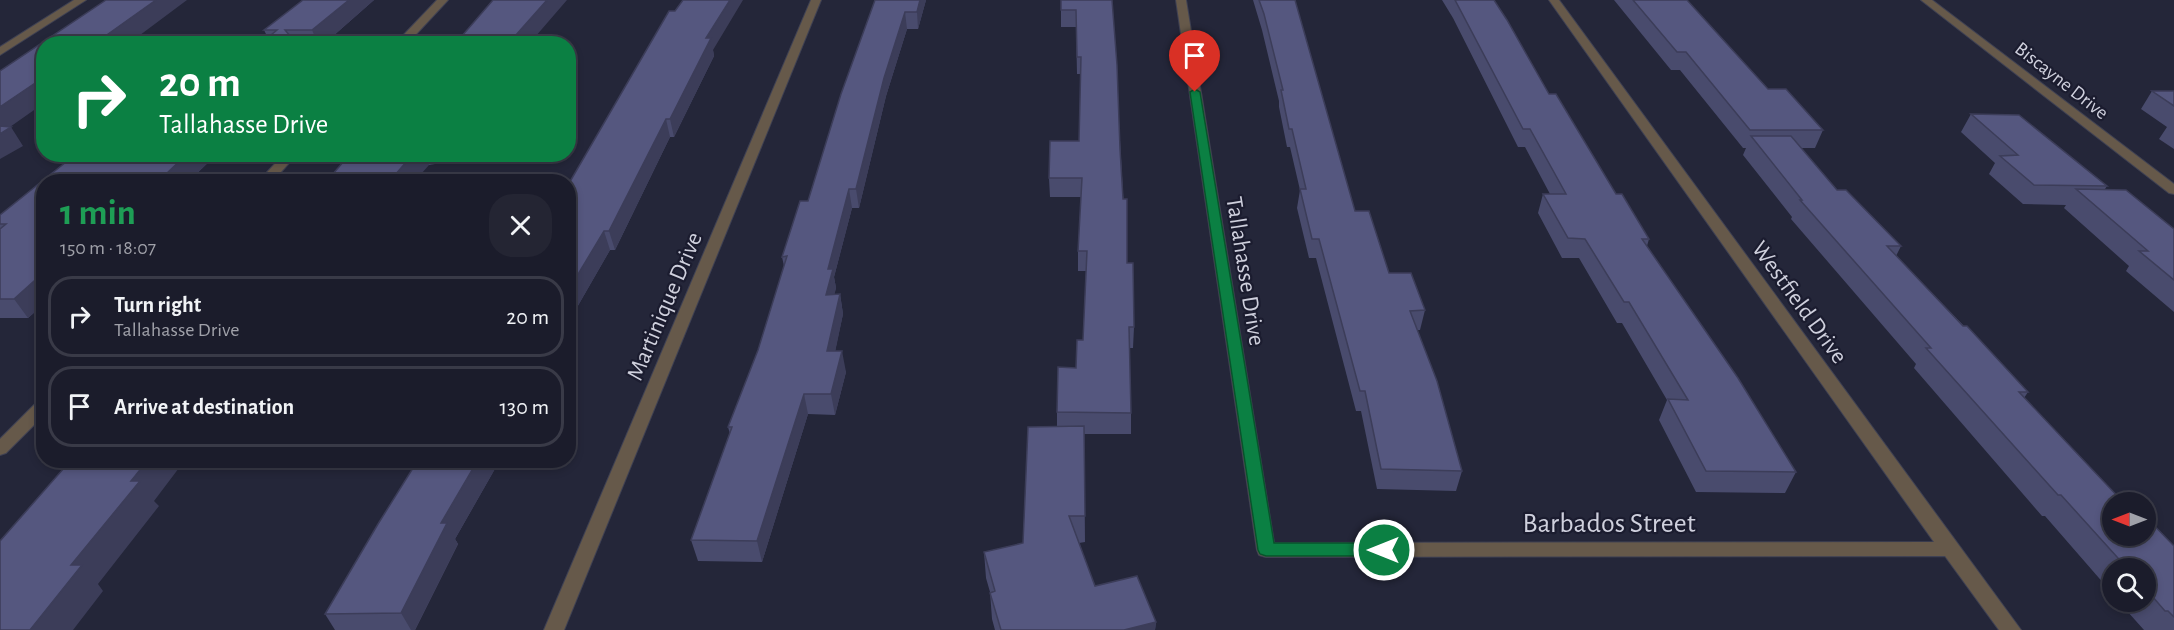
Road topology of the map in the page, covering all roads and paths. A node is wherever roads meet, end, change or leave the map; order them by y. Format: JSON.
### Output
{"nodes":[{"id":1,"x":81,"y":0,"type":"edge"},
{"id":2,"x":443,"y":0,"type":"edge"},
{"id":3,"x":816,"y":0,"type":"edge"},
{"id":4,"x":1181,"y":0,"type":"edge"},
{"id":5,"x":1554,"y":0,"type":"edge"},
{"id":6,"x":1926,"y":0,"type":"edge"},
{"id":7,"x":408,"y":36,"type":"edge"},
{"id":8,"x":0,"y":52,"type":"edge"},
{"id":9,"x":283,"y":162,"type":"edge"},
{"id":10,"x":272,"y":174,"type":"edge"},
{"id":11,"x":2174,"y":190,"type":"edge"},
{"id":12,"x":36,"y":413,"type":"edge"},
{"id":13,"x":0,"y":449,"type":"edge"},
{"id":14,"x":1951,"y":549,"type":"junction"},
{"id":15,"x":1266,"y":550,"type":"joint"},
{"id":16,"x":554,"y":630,"type":"edge"},
{"id":17,"x":2011,"y":630,"type":"edge"}],
"edges":[{"from":1,"to":8,"type":"street"},
{"from":2,"to":7,"type":"street"},
{"from":3,"to":16,"type":"street","name":"Martinique Drive"},
{"from":4,"to":15,"type":"street","name":"Tallahasse Drive"},
{"from":5,"to":14,"type":"street","name":"Westfield Drive"},
{"from":6,"to":11,"type":"street","name":"Biscayne Drive"},
{"from":9,"to":10,"type":"street"},
{"from":12,"to":13,"type":"street"},
{"from":14,"to":15,"type":"street","name":"Barbados Street"},
{"from":14,"to":17,"type":"street","name":"Westfield Drive"}]}
